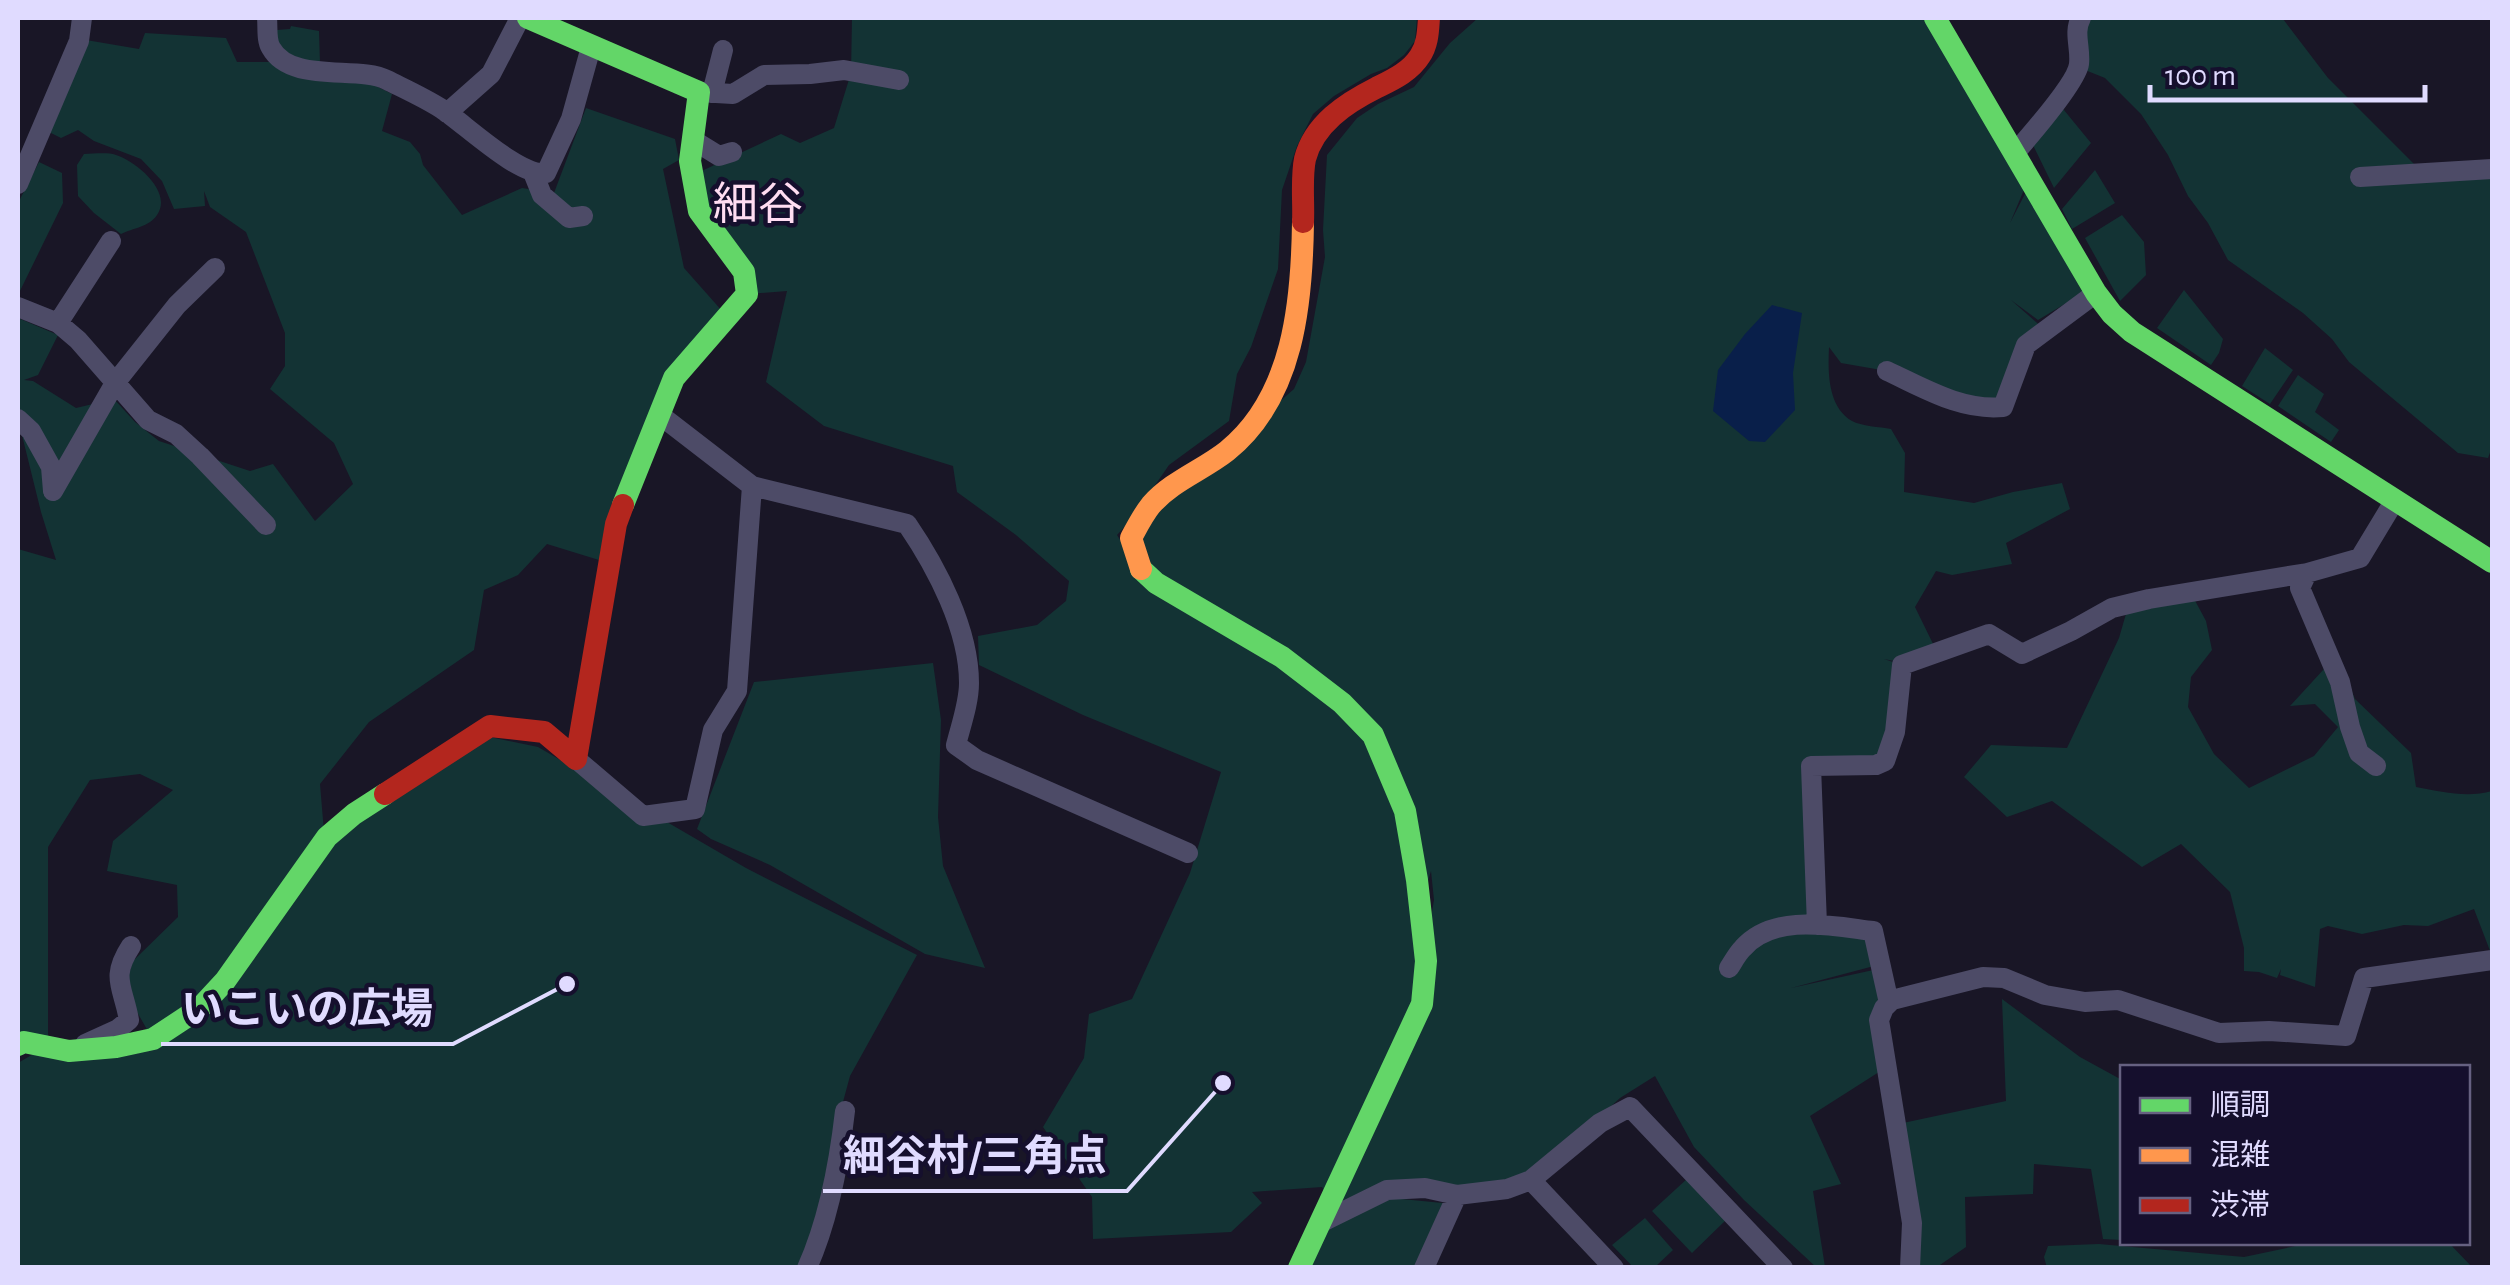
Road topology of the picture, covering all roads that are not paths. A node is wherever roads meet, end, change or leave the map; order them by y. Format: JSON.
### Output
{"nodes":[{"id":1,"x":82,"y":18,"type":"edge"},
{"id":2,"x":267,"y":18,"type":"edge"},
{"id":3,"x":520,"y":18,"type":"edge"},
{"id":4,"x":528,"y":18,"type":"edge"},
{"id":5,"x":1430,"y":18,"type":"edge"},
{"id":6,"x":1935,"y":18,"type":"edge"},
{"id":7,"x":2081,"y":18,"type":"edge"},
{"id":8,"x":554,"y":23,"type":"edge"},
{"id":9,"x":592,"y":47,"type":"junction"},
{"id":10,"x":723,"y":50,"type":"dead end"},
{"id":11,"x":899,"y":80,"type":"dead end"},
{"id":12,"x":705,"y":92,"type":"junction"},
{"id":13,"x":447,"y":113,"type":"junction"},
{"id":14,"x":693,"y":140,"type":"junction"},
{"id":15,"x":732,"y":152,"type":"dead end"},
{"id":16,"x":2014,"y":154,"type":"junction"},
{"id":17,"x":2492,"y":170,"type":"edge"},
{"id":18,"x":534,"y":175,"type":"junction"},
{"id":19,"x":2360,"y":176,"type":"dead end"},
{"id":20,"x":18,"y":184,"type":"edge"},
{"id":21,"x":583,"y":216,"type":"dead end"},
{"id":22,"x":111,"y":241,"type":"dead end"},
{"id":23,"x":215,"y":268,"type":"dead end"},
{"id":24,"x":2096,"y":292,"type":"junction"},
{"id":25,"x":18,"y":307,"type":"edge"},
{"id":26,"x":58,"y":324,"type":"junction"},
{"id":27,"x":1886,"y":371,"type":"dead end"},
{"id":28,"x":115,"y":383,"type":"junction"},
{"id":29,"x":660,"y":414,"type":"junction"},
{"id":30,"x":18,"y":418,"type":"edge"},
{"id":31,"x":752,"y":486,"type":"junction"},
{"id":32,"x":2395,"y":500,"type":"junction"},
{"id":33,"x":266,"y":525,"type":"dead end"},
{"id":34,"x":2492,"y":562,"type":"edge"},
{"id":35,"x":2307,"y":573,"type":"junction"},
{"id":36,"x":576,"y":760,"type":"junction"},
{"id":37,"x":2376,"y":766,"type":"dead end"},
{"id":38,"x":1188,"y":853,"type":"dead end"},
{"id":39,"x":1818,"y":925,"type":"junction"},
{"id":40,"x":131,"y":946,"type":"dead end"},
{"id":41,"x":2492,"y":960,"type":"edge"},
{"id":42,"x":1729,"y":968,"type":"dead end"},
{"id":43,"x":1889,"y":1003,"type":"junction"},
{"id":44,"x":18,"y":1045,"type":"edge"},
{"id":45,"x":69,"y":1051,"type":"junction"},
{"id":46,"x":844,"y":1111,"type":"dead end"},
{"id":47,"x":1531,"y":1180,"type":"junction"},
{"id":48,"x":1457,"y":1195,"type":"junction"},
{"id":49,"x":1320,"y":1223,"type":"junction"},
{"id":50,"x":1431,"y":1264,"type":"edge"},
{"id":51,"x":807,"y":1268,"type":"edge"},
{"id":52,"x":1299,"y":1268,"type":"edge"},
{"id":53,"x":1614,"y":1268,"type":"edge"},
{"id":54,"x":1782,"y":1268,"type":"edge"},
{"id":55,"x":1910,"y":1268,"type":"edge"}],
"edges":[{"from":1,"to":20,"type":"street"},
{"from":2,"to":13,"type":"street"},
{"from":3,"to":13,"type":"street"},
{"from":4,"to":8,"type":"street"},
{"from":5,"to":49,"type":"street"},
{"from":6,"to":16,"type":"street"},
{"from":7,"to":16,"type":"street"},
{"from":8,"to":9,"type":"street"},
{"from":9,"to":12,"type":"street"},
{"from":9,"to":18,"type":"street"},
{"from":10,"to":12,"type":"street"},
{"from":11,"to":12,"type":"street"},
{"from":12,"to":14,"type":"street"},
{"from":13,"to":18,"type":"street"},
{"from":14,"to":15,"type":"street"},
{"from":14,"to":29,"type":"street"},
{"from":16,"to":24,"type":"street"},
{"from":17,"to":19,"type":"street"},
{"from":18,"to":21,"type":"street"},
{"from":22,"to":26,"type":"street"},
{"from":23,"to":28,"type":"street"},
{"from":24,"to":27,"type":"street"},
{"from":24,"to":32,"type":"street"},
{"from":25,"to":26,"type":"street"},
{"from":26,"to":28,"type":"street"},
{"from":28,"to":30,"type":"street"},
{"from":28,"to":33,"type":"street"},
{"from":29,"to":31,"type":"street"},
{"from":29,"to":36,"type":"street"},
{"from":31,"to":36,"type":"street"},
{"from":31,"to":38,"type":"street"},
{"from":32,"to":34,"type":"street"},
{"from":32,"to":35,"type":"street"},
{"from":35,"to":37,"type":"street"},
{"from":35,"to":39,"type":"street"},
{"from":36,"to":45,"type":"street"},
{"from":39,"to":42,"type":"street"},
{"from":39,"to":43,"type":"street"},
{"from":40,"to":45,"type":"street"},
{"from":41,"to":43,"type":"street"},
{"from":43,"to":55,"type":"street"},
{"from":44,"to":45,"type":"street"},
{"from":46,"to":51,"type":"street"},
{"from":47,"to":48,"type":"street"},
{"from":47,"to":53,"type":"street"},
{"from":47,"to":54,"type":"street"},
{"from":48,"to":49,"type":"street"},
{"from":48,"to":50,"type":"street"},
{"from":49,"to":52,"type":"street"}]}
